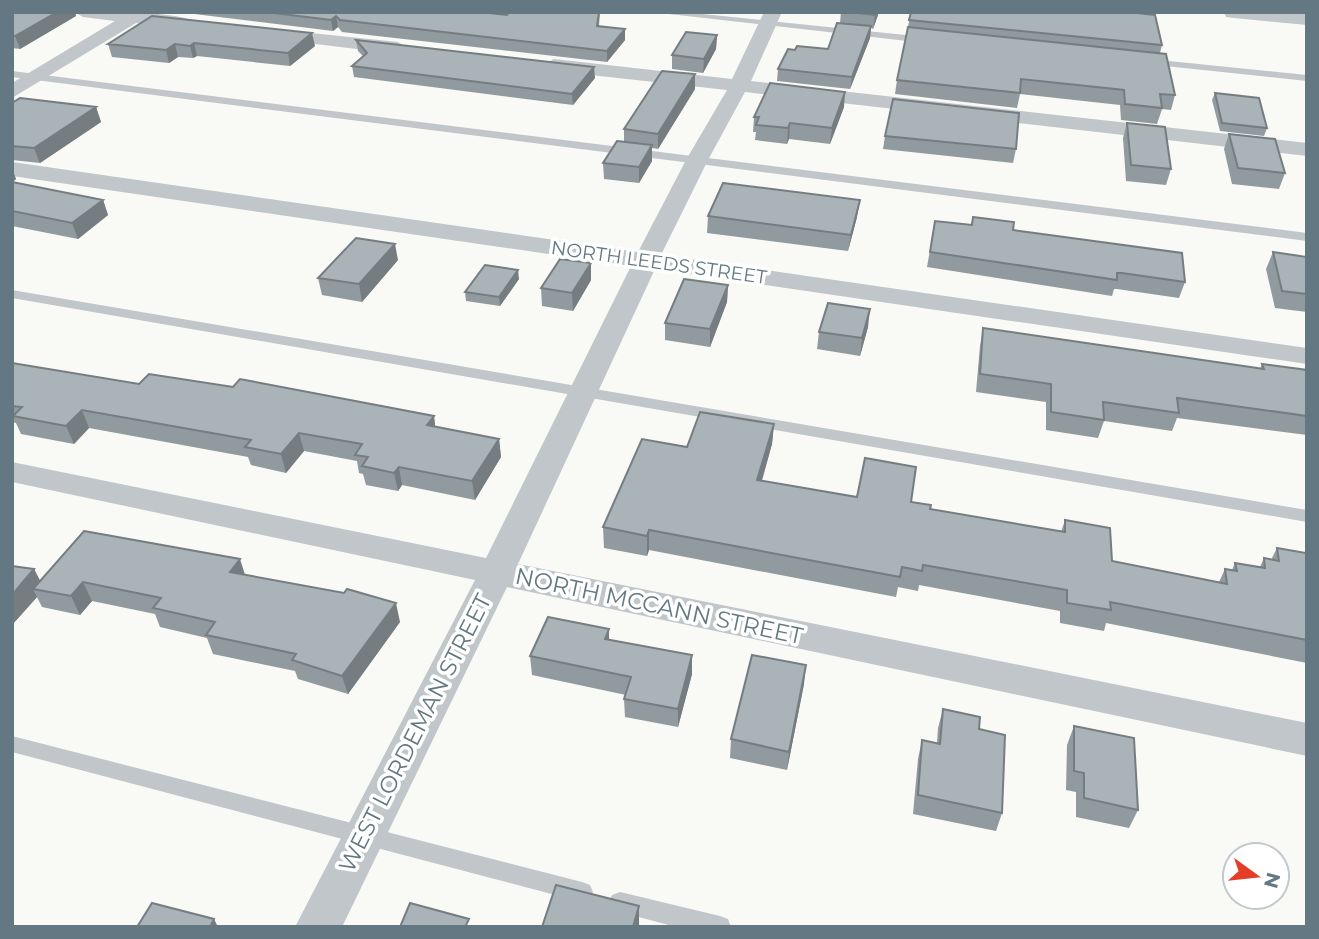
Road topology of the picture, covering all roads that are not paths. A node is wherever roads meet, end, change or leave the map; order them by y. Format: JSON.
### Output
{"nodes":[{"id":1,"x":83,"y":12,"type":"edge"},
{"id":2,"x":655,"y":12,"type":"edge"},
{"id":3,"x":1234,"y":12,"type":"edge"},
{"id":4,"x":137,"y":15,"type":"edge"},
{"id":5,"x":771,"y":18,"type":"edge"},
{"id":6,"x":1307,"y":19,"type":"edge"},
{"id":7,"x":215,"y":27,"type":"edge"},
{"id":8,"x":256,"y":32,"type":"edge"},
{"id":9,"x":940,"y":41,"type":"edge"},
{"id":10,"x":422,"y":50,"type":"edge"},
{"id":11,"x":1144,"y":62,"type":"edge"},
{"id":12,"x":532,"y":63,"type":"edge"},
{"id":13,"x":12,"y":74,"type":"edge"},
{"id":14,"x":37,"y":77,"type":"junction"},
{"id":15,"x":1307,"y":78,"type":"edge"},
{"id":16,"x":739,"y":86,"type":"junction"},
{"id":17,"x":12,"y":92,"type":"edge"},
{"id":18,"x":1307,"y":150,"type":"edge"},
{"id":19,"x":697,"y":160,"type":"junction"},
{"id":20,"x":12,"y":169,"type":"edge"},
{"id":21,"x":1307,"y":237,"type":"edge"},
{"id":22,"x":646,"y":261,"type":"junction"},
{"id":23,"x":12,"y":294,"type":"edge"},
{"id":24,"x":1307,"y":356,"type":"edge"},
{"id":25,"x":581,"y":391,"type":"junction"},
{"id":26,"x":12,"y":472,"type":"edge"},
{"id":27,"x":1307,"y":516,"type":"edge"},
{"id":28,"x":496,"y":573,"type":"junction"},
{"id":29,"x":1307,"y":740,"type":"edge"},
{"id":30,"x":12,"y":744,"type":"edge"},
{"id":31,"x":364,"y":837,"type":"junction"},
{"id":32,"x":318,"y":927,"type":"edge"},
{"id":33,"x":720,"y":927,"type":"edge"}],
"edges":[{"from":1,"to":4,"type":"street"},
{"from":2,"to":5,"type":"lane"},
{"from":3,"to":6,"type":"street"},
{"from":4,"to":7,"type":"street"},
{"from":4,"to":14,"type":"street"},
{"from":5,"to":9,"type":"lane"},
{"from":5,"to":16,"type":"street","name":"WEST LORDEMAN STREET"},
{"from":8,"to":10,"type":"street"},
{"from":11,"to":15,"type":"lane"},
{"from":12,"to":16,"type":"street"},
{"from":13,"to":14,"type":"lane"},
{"from":14,"to":17,"type":"street"},
{"from":14,"to":19,"type":"lane"},
{"from":16,"to":18,"type":"street"},
{"from":16,"to":19,"type":"street","name":"WEST LORDEMAN STREET"},
{"from":19,"to":21,"type":"lane"},
{"from":19,"to":22,"type":"street","name":"WEST LORDEMAN STREET"},
{"from":20,"to":22,"type":"street","name":"NORTH LEEDS STREET"},
{"from":22,"to":24,"type":"street","name":"NORTH LEEDS STREET"},
{"from":22,"to":25,"type":"street","name":"WEST LORDEMAN STREET"},
{"from":23,"to":25,"type":"lane"},
{"from":25,"to":27,"type":"lane"},
{"from":25,"to":28,"type":"street","name":"WEST LORDEMAN STREET"},
{"from":26,"to":28,"type":"street","name":"NORTH MCCANN STREET"},
{"from":28,"to":29,"type":"street","name":"NORTH MCCANN STREET"},
{"from":28,"to":31,"type":"street","name":"WEST LORDEMAN STREET"},
{"from":30,"to":31,"type":"lane"},
{"from":31,"to":32,"type":"street","name":"WEST LORDEMAN STREET"},
{"from":31,"to":33,"type":"lane"}]}
